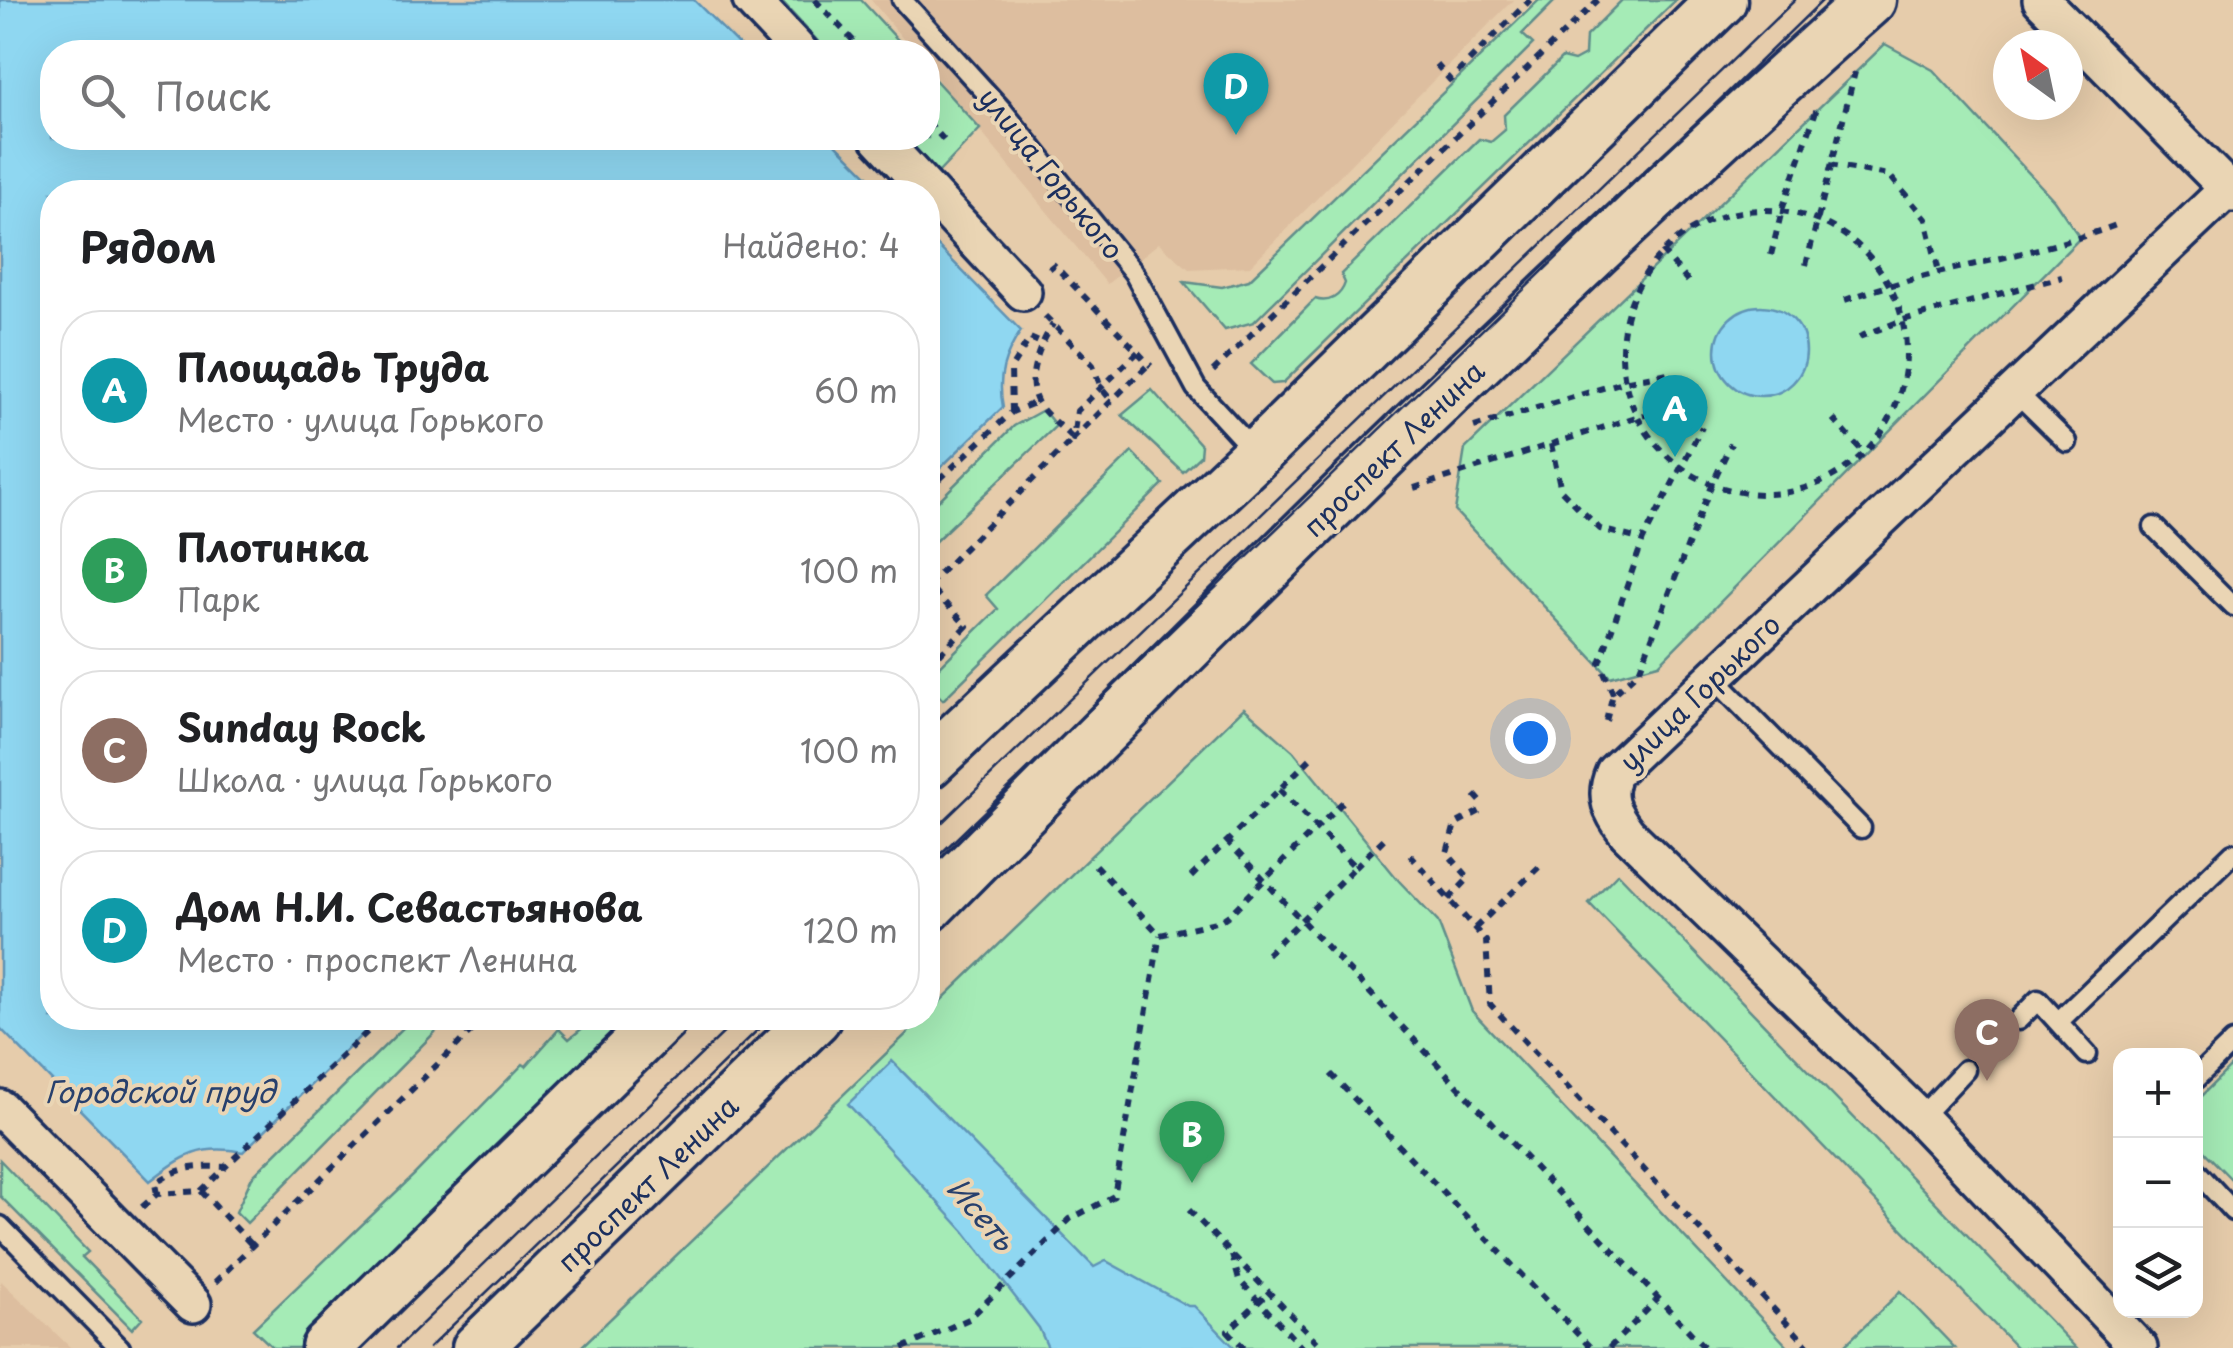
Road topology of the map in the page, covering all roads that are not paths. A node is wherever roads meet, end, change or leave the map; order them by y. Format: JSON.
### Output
{"nodes":[{"id":1,"x":751,"y":0,"type":"edge"},
{"id":2,"x":902,"y":0,"type":"edge"},
{"id":3,"x":1722,"y":0,"type":"edge"},
{"id":4,"x":1871,"y":0,"type":"edge"},
{"id":5,"x":2041,"y":0,"type":"edge"},
{"id":6,"x":789,"y":40,"type":"edge"},
{"id":7,"x":938,"y":40,"type":"edge"},
{"id":8,"x":940,"y":42,"type":"edge"},
{"id":9,"x":890,"y":150,"type":"edge"},
{"id":10,"x":918,"y":180,"type":"edge"},
{"id":11,"x":2230,"y":191,"type":"edge"},
{"id":12,"x":940,"y":203,"type":"edge"},
{"id":13,"x":1030,"y":300,"type":"road end"},
{"id":14,"x":2016,"y":392,"type":"junction"},
{"id":15,"x":2067,"y":442,"type":"dead end"},
{"id":16,"x":1256,"y":454,"type":"junction"},
{"id":17,"x":2154,"y":528,"type":"dead end"},
{"id":18,"x":2233,"y":606,"type":"edge"},
{"id":19,"x":1713,"y":678,"type":"junction"},
{"id":20,"x":940,"y":753,"type":"edge"},
{"id":21,"x":1861,"y":828,"type":"dead end"},
{"id":22,"x":2233,"y":853,"type":"edge"},
{"id":23,"x":940,"y":896,"type":"edge"},
{"id":24,"x":2018,"y":1020,"type":"dead end"},
{"id":25,"x":2058,"y":1022,"type":"junction"},
{"id":26,"x":651,"y":1030,"type":"edge"},
{"id":27,"x":804,"y":1030,"type":"edge"},
{"id":28,"x":2233,"y":1042,"type":"edge"},
{"id":29,"x":2087,"y":1054,"type":"dead end"},
{"id":30,"x":1965,"y":1070,"type":"dead end"},
{"id":31,"x":2203,"y":1071,"type":"edge"},
{"id":32,"x":0,"y":1108,"type":"edge"},
{"id":33,"x":1920,"y":1118,"type":"junction"},
{"id":34,"x":2203,"y":1179,"type":"edge"},
{"id":35,"x":2233,"y":1212,"type":"edge"},
{"id":36,"x":0,"y":1226,"type":"edge"},
{"id":37,"x":193,"y":1304,"type":"dead end"},
{"id":38,"x":120,"y":1348,"type":"edge"},
{"id":39,"x":326,"y":1348,"type":"edge"},
{"id":40,"x":477,"y":1348,"type":"edge"},
{"id":41,"x":2140,"y":1348,"type":"edge"}],
"edges":[{"from":1,"to":6,"type":"street"},
{"from":2,"to":7,"type":"lane","name":"улица Горького"},
{"from":3,"to":16,"type":"main road"},
{"from":4,"to":23,"type":"main road","name":"проспект Ленина"},
{"from":5,"to":11,"type":"street"},
{"from":8,"to":16,"type":"lane","name":"улица Горького"},
{"from":9,"to":10,"type":"street"},
{"from":11,"to":14,"type":"street","name":"улица Горького"},
{"from":12,"to":13,"type":"street"},
{"from":14,"to":15,"type":"lane"},
{"from":14,"to":19,"type":"street","name":"улица Горького"},
{"from":16,"to":20,"type":"main road"},
{"from":17,"to":18,"type":"lane"},
{"from":19,"to":21,"type":"lane"},
{"from":19,"to":33,"type":"street","name":"улица Горького"},
{"from":22,"to":25,"type":"lane"},
{"from":24,"to":25,"type":"lane"},
{"from":25,"to":29,"type":"lane"},
{"from":26,"to":39,"type":"main road"},
{"from":27,"to":40,"type":"main road","name":"проспект Ленина"},
{"from":28,"to":31,"type":"lane"},
{"from":30,"to":33,"type":"lane"},
{"from":32,"to":37,"type":"street"},
{"from":33,"to":41,"type":"street","name":"улица Горького"},
{"from":34,"to":35,"type":"lane"},
{"from":36,"to":38,"type":"lane"}]}
